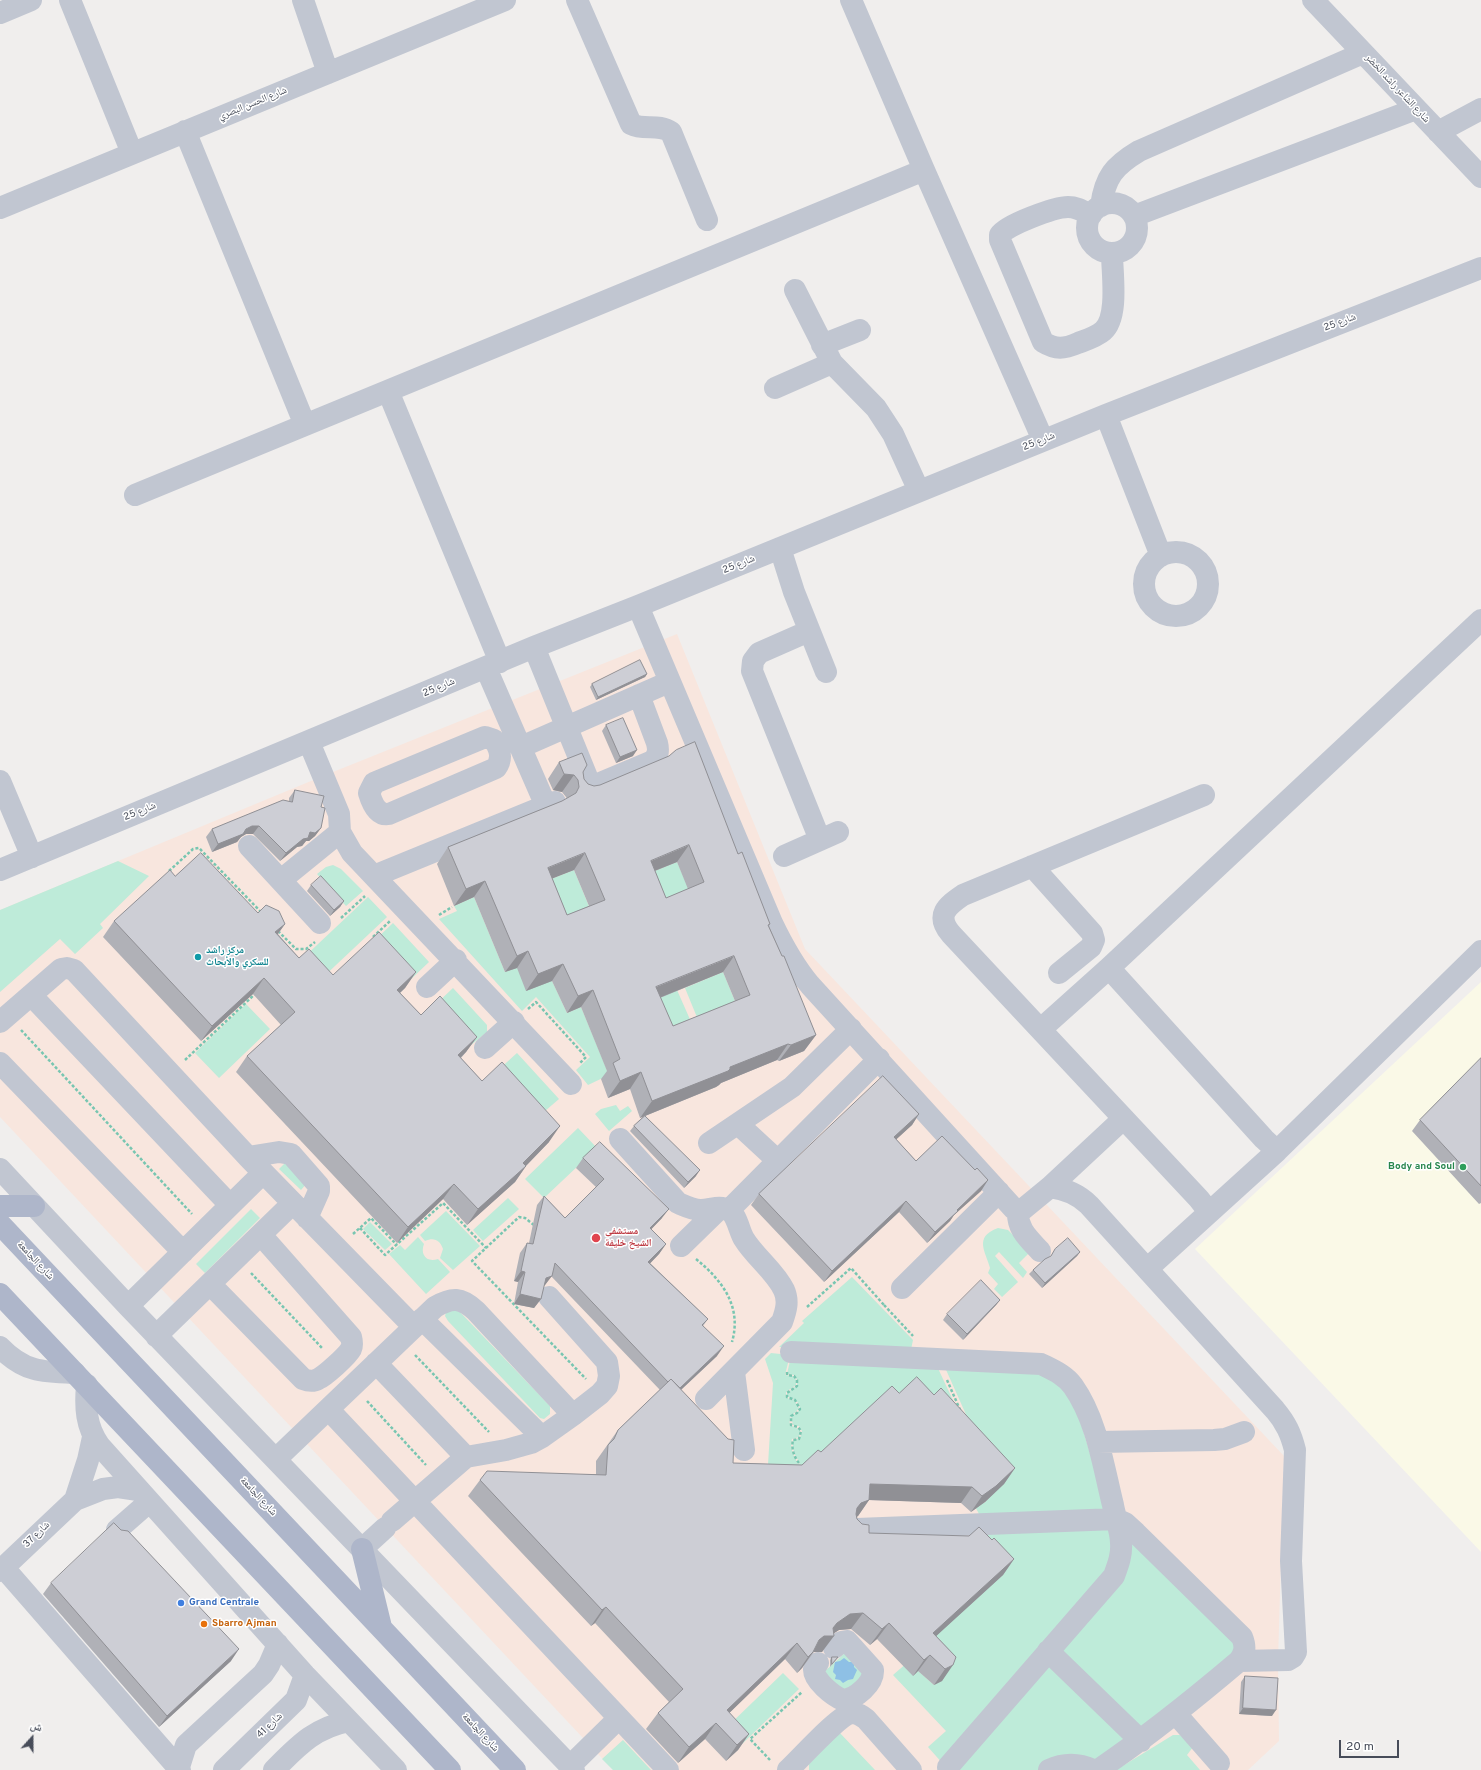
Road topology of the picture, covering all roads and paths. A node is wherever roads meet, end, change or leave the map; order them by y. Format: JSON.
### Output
{"nodes":[{"id":1,"x":31,"y":0,"type":"edge"},
{"id":2,"x":70,"y":0,"type":"edge"},
{"id":3,"x":303,"y":0,"type":"edge"},
{"id":4,"x":505,"y":0,"type":"edge"},
{"id":5,"x":577,"y":0,"type":"edge"},
{"id":6,"x":851,"y":0,"type":"edge"},
{"id":7,"x":1313,"y":0,"type":"edge"},
{"id":8,"x":0,"y":13,"type":"edge"},
{"id":9,"x":1363,"y":53,"type":"junction"},
{"id":10,"x":328,"y":73,"type":"junction"},
{"id":11,"x":1416,"y":109,"type":"junction"},
{"id":12,"x":1481,"y":109,"type":"edge"},
{"id":13,"x":185,"y":131,"type":"junction"},
{"id":14,"x":1438,"y":132,"type":"junction"},
{"id":15,"x":132,"y":153,"type":"junction"},
{"id":16,"x":924,"y":170,"type":"junction"},
{"id":17,"x":1481,"y":177,"type":"edge"},
{"id":18,"x":0,"y":208,"type":"edge"},
{"id":19,"x":1096,"y":210,"type":"junction"},
{"id":20,"x":1134,"y":216,"type":"junction"},
{"id":21,"x":707,"y":220,"type":"dead end"},
{"id":22,"x":1112,"y":253,"type":"junction"},
{"id":23,"x":1481,"y":268,"type":"edge"},
{"id":24,"x":795,"y":290,"type":"dead end"},
{"id":25,"x":860,"y":330,"type":"dead end"},
{"id":26,"x":827,"y":354,"type":"junction"},
{"id":27,"x":775,"y":388,"type":"dead end"},
{"id":28,"x":388,"y":391,"type":"junction"},
{"id":29,"x":1106,"y":415,"type":"junction"},
{"id":30,"x":305,"y":425,"type":"junction"},
{"id":31,"x":1043,"y":440,"type":"junction"},
{"id":32,"x":919,"y":491,"type":"junction"},
{"id":33,"x":135,"y":494,"type":"dead end"},
{"id":34,"x":780,"y":548,"type":"junction"},
{"id":35,"x":1160,"y":556,"type":"dead end"},
{"id":36,"x":638,"y":606,"type":"junction"},
{"id":37,"x":1481,"y":620,"type":"edge"},
{"id":38,"x":809,"y":631,"type":"junction"},
{"id":39,"x":534,"y":647,"type":"junction"},
{"id":40,"x":493,"y":665,"type":"junction"},
{"id":41,"x":826,"y":672,"type":"dead end"},
{"id":42,"x":669,"y":682,"type":"junction"},
{"id":43,"x":639,"y":695,"type":"junction"},
{"id":44,"x":566,"y":727,"type":"junction"},
{"id":45,"x":303,"y":745,"type":"junction"},
{"id":46,"x":512,"y":745,"type":"junction"},
{"id":47,"x":0,"y":781,"type":"edge"},
{"id":48,"x":1204,"y":795,"type":"dead end"},
{"id":49,"x":340,"y":832,"type":"junction"},
{"id":50,"x":249,"y":846,"type":"dead end"},
{"id":51,"x":784,"y":856,"type":"dead end"},
{"id":52,"x":32,"y":857,"type":"junction"},
{"id":53,"x":1032,"y":866,"type":"junction"},
{"id":54,"x":0,"y":870,"type":"edge"},
{"id":55,"x":374,"y":876,"type":"junction"},
{"id":56,"x":280,"y":880,"type":"junction"},
{"id":57,"x":320,"y":923,"type":"dead end"},
{"id":58,"x":301,"y":950,"type":"dead end"},
{"id":59,"x":1481,"y":951,"type":"edge"},
{"id":60,"x":295,"y":956,"type":"edge"},
{"id":61,"x":456,"y":960,"type":"junction"},
{"id":62,"x":1109,"y":968,"type":"junction"},
{"id":63,"x":1059,"y":973,"type":"dead end"},
{"id":64,"x":427,"y":987,"type":"dead end"},
{"id":65,"x":261,"y":988,"type":"edge"},
{"id":66,"x":30,"y":995,"type":"junction"},
{"id":67,"x":4,"y":1018,"type":"edge"},
{"id":68,"x":514,"y":1022,"type":"junction"},
{"id":69,"x":851,"y":1029,"type":"junction"},
{"id":70,"x":1041,"y":1030,"type":"junction"},
{"id":71,"x":485,"y":1048,"type":"dead end"},
{"id":72,"x":879,"y":1059,"type":"junction"},
{"id":73,"x":0,"y":1063,"type":"edge"},
{"id":74,"x":171,"y":1074,"type":"junction"},
{"id":75,"x":569,"y":1081,"type":"joint"},
{"id":76,"x":1123,"y":1119,"type":"junction"},
{"id":77,"x":738,"y":1124,"type":"junction"},
{"id":78,"x":620,"y":1139,"type":"dead end"},
{"id":79,"x":709,"y":1143,"type":"dead end"},
{"id":80,"x":1277,"y":1151,"type":"junction"},
{"id":81,"x":248,"y":1157,"type":"junction"},
{"id":82,"x":778,"y":1161,"type":"junction"},
{"id":83,"x":0,"y":1169,"type":"edge"},
{"id":84,"x":263,"y":1172,"type":"junction"},
{"id":85,"x":1050,"y":1187,"type":"junction"},
{"id":86,"x":999,"y":1192,"type":"junction"},
{"id":87,"x":0,"y":1206,"type":"edge"},
{"id":88,"x":34,"y":1206,"type":"junction"},
{"id":89,"x":230,"y":1206,"type":"junction"},
{"id":90,"x":724,"y":1209,"type":"junction"},
{"id":91,"x":300,"y":1211,"type":"junction"},
{"id":92,"x":1018,"y":1211,"type":"junction"},
{"id":93,"x":1209,"y":1212,"type":"junction"},
{"id":94,"x":0,"y":1224,"type":"edge"},
{"id":95,"x":360,"y":1228,"type":"junction"},
{"id":96,"x":206,"y":1229,"type":"junction"},
{"id":97,"x":539,"y":1230,"type":"edge"},
{"id":98,"x":261,"y":1235,"type":"junction"},
{"id":99,"x":396,"y":1245,"type":"junction"},
{"id":100,"x":681,"y":1246,"type":"joint"},
{"id":101,"x":486,"y":1248,"type":"junction"},
{"id":102,"x":337,"y":1249,"type":"junction"},
{"id":103,"x":1040,"y":1251,"type":"dead end"},
{"id":104,"x":183,"y":1252,"type":"junction"},
{"id":105,"x":236,"y":1258,"type":"junction"},
{"id":106,"x":1147,"y":1269,"type":"junction"},
{"id":107,"x":210,"y":1284,"type":"junction"},
{"id":108,"x":902,"y":1288,"type":"joint"},
{"id":109,"x":0,"y":1294,"type":"edge"},
{"id":110,"x":549,"y":1298,"type":"dead end"},
{"id":111,"x":884,"y":1305,"type":"junction"},
{"id":112,"x":128,"y":1306,"type":"junction"},
{"id":113,"x":786,"y":1311,"type":"junction"},
{"id":114,"x":412,"y":1329,"type":"junction"},
{"id":115,"x":156,"y":1336,"type":"junction"},
{"id":116,"x":0,"y":1347,"type":"edge"},
{"id":117,"x":728,"y":1348,"type":"dead end"},
{"id":118,"x":791,"y":1352,"type":"joint"},
{"id":119,"x":914,"y":1358,"type":"junction"},
{"id":120,"x":938,"y":1359,"type":"junction"},
{"id":121,"x":376,"y":1363,"type":"junction"},
{"id":122,"x":336,"y":1364,"type":"junction"},
{"id":123,"x":734,"y":1372,"type":"junction"},
{"id":124,"x":81,"y":1379,"type":"junction"},
{"id":125,"x":354,"y":1385,"type":"junction"},
{"id":126,"x":600,"y":1394,"type":"junction"},
{"id":127,"x":706,"y":1399,"type":"dead end"},
{"id":128,"x":328,"y":1410,"type":"junction"},
{"id":129,"x":573,"y":1415,"type":"junction"},
{"id":130,"x":963,"y":1415,"type":"edge"},
{"id":131,"x":1244,"y":1432,"type":"dead end"},
{"id":132,"x":93,"y":1437,"type":"junction"},
{"id":133,"x":542,"y":1437,"type":"junction"},
{"id":134,"x":1098,"y":1442,"type":"junction"},
{"id":135,"x":506,"y":1450,"type":"junction"},
{"id":136,"x":744,"y":1450,"type":"dead end"},
{"id":137,"x":466,"y":1457,"type":"junction"},
{"id":138,"x":276,"y":1460,"type":"junction"},
{"id":139,"x":799,"y":1463,"type":"edge"},
{"id":140,"x":439,"y":1479,"type":"junction"},
{"id":141,"x":144,"y":1496,"type":"junction"},
{"id":142,"x":75,"y":1500,"type":"junction"},
{"id":143,"x":414,"y":1500,"type":"junction"},
{"id":144,"x":1116,"y":1519,"type":"junction"},
{"id":145,"x":857,"y":1529,"type":"edge"},
{"id":146,"x":117,"y":1530,"type":"edge"},
{"id":147,"x":362,"y":1549,"type":"junction"},
{"id":148,"x":2,"y":1570,"type":"edge"},
{"id":149,"x":381,"y":1628,"type":"junction"},
{"id":150,"x":278,"y":1644,"type":"junction"},
{"id":151,"x":834,"y":1648,"type":"edge"},
{"id":152,"x":1048,"y":1651,"type":"junction"},
{"id":153,"x":1238,"y":1661,"type":"junction"},
{"id":154,"x":818,"y":1671,"type":"joint"},
{"id":155,"x":305,"y":1675,"type":"junction"},
{"id":156,"x":850,"y":1706,"type":"junction"},
{"id":157,"x":1176,"y":1714,"type":"junction"},
{"id":158,"x":619,"y":1718,"type":"junction"},
{"id":159,"x":349,"y":1721,"type":"junction"},
{"id":160,"x":1141,"y":1741,"type":"junction"},
{"id":161,"x":1219,"y":1763,"type":"dead end"},
{"id":162,"x":789,"y":1767,"type":"edge"},
{"id":163,"x":948,"y":1767,"type":"dead end"},
{"id":164,"x":180,"y":1768,"type":"edge"},
{"id":165,"x":572,"y":1768,"type":"edge"},
{"id":166,"x":224,"y":1770,"type":"edge"},
{"id":167,"x":274,"y":1770,"type":"edge"},
{"id":168,"x":396,"y":1770,"type":"edge"},
{"id":169,"x":450,"y":1770,"type":"edge"},
{"id":170,"x":515,"y":1770,"type":"edge"},
{"id":171,"x":668,"y":1770,"type":"edge"},
{"id":172,"x":911,"y":1770,"type":"edge"},
{"id":173,"x":1049,"y":1770,"type":"edge"},
{"id":174,"x":1060,"y":1770,"type":"edge"},
{"id":175,"x":1083,"y":1770,"type":"edge"},
{"id":176,"x":1093,"y":1770,"type":"edge"},
{"id":177,"x":1098,"y":1770,"type":"edge"}],
"edges":[{"from":1,"to":8,"type":"street"},
{"from":2,"to":15,"type":"street"},
{"from":3,"to":10,"type":"street"},
{"from":4,"to":10,"type":"street","name":"شارع الحسن البصري"},
{"from":5,"to":21,"type":"street"},
{"from":6,"to":16,"type":"street"},
{"from":7,"to":9,"type":"street","name":"شارع الشاعر راشد الخضر"},
{"from":9,"to":11,"type":"street","name":"شارع الشاعر راشد الخضر"},
{"from":9,"to":19,"type":"street"},
{"from":10,"to":13,"type":"street","name":"شارع الحسن البصري"},
{"from":11,"to":14,"type":"street","name":"شارع الشاعر راشد الخضر"},
{"from":11,"to":20,"type":"street"},
{"from":12,"to":14,"type":"street"},
{"from":13,"to":15,"type":"street","name":"شارع الحسن البصري"},
{"from":13,"to":30,"type":"street"},
{"from":14,"to":17,"type":"street","name":"شارع الشاعر راشد الخضر"},
{"from":15,"to":18,"type":"street","name":"شارع الحسن البصري"},
{"from":16,"to":28,"type":"street"},
{"from":16,"to":31,"type":"street"},
{"from":19,"to":20,"type":"street"},
{"from":19,"to":22,"type":"street"},
{"from":19,"to":22,"type":"street"},
{"from":20,"to":22,"type":"street"},
{"from":23,"to":29,"type":"street","name":"شارع 25"},
{"from":24,"to":26,"type":"street"},
{"from":25,"to":26,"type":"street"},
{"from":26,"to":27,"type":"street"},
{"from":26,"to":32,"type":"street"},
{"from":28,"to":30,"type":"street"},
{"from":28,"to":40,"type":"street"},
{"from":29,"to":31,"type":"street","name":"شارع 25"},
{"from":29,"to":35,"type":"street"},
{"from":30,"to":33,"type":"street"},
{"from":31,"to":32,"type":"street","name":"شارع 25"},
{"from":32,"to":34,"type":"street","name":"شارع 25"},
{"from":34,"to":36,"type":"street","name":"شارع 25"},
{"from":34,"to":38,"type":"street"},
{"from":36,"to":39,"type":"street","name":"شارع 25"},
{"from":36,"to":42,"type":"street"},
{"from":37,"to":62,"type":"street"},
{"from":38,"to":41,"type":"street"},
{"from":38,"to":51,"type":"street"},
{"from":39,"to":40,"type":"street","name":"شارع 25"},
{"from":39,"to":44,"type":"street"},
{"from":40,"to":45,"type":"street","name":"شارع 25"},
{"from":40,"to":46,"type":"street"},
{"from":42,"to":43,"type":"street"},
{"from":42,"to":69,"type":"street"},
{"from":43,"to":44,"type":"street"},
{"from":43,"to":44,"type":"street"},
{"from":44,"to":46,"type":"street"},
{"from":45,"to":49,"type":"street"},
{"from":45,"to":52,"type":"street","name":"شارع 25"},
{"from":46,"to":46,"type":"street"},
{"from":46,"to":55,"type":"street"},
{"from":47,"to":52,"type":"street"},
{"from":48,"to":53,"type":"street"},
{"from":49,"to":55,"type":"street"},
{"from":49,"to":56,"type":"street"},
{"from":50,"to":56,"type":"street"},
{"from":52,"to":54,"type":"street","name":"شارع 25"},
{"from":53,"to":63,"type":"street"},
{"from":53,"to":70,"type":"street"},
{"from":55,"to":61,"type":"street"},
{"from":56,"to":57,"type":"street"},
{"from":58,"to":60,"type":"path"},
{"from":59,"to":80,"type":"street"},
{"from":61,"to":64,"type":"street"},
{"from":61,"to":68,"type":"street"},
{"from":62,"to":70,"type":"street"},
{"from":62,"to":80,"type":"street"},
{"from":65,"to":74,"type":"path"},
{"from":66,"to":67,"type":"street"},
{"from":66,"to":74,"type":"street"},
{"from":66,"to":89,"type":"street"},
{"from":67,"to":96,"type":"path"},
{"from":68,"to":71,"type":"street"},
{"from":68,"to":75,"type":"street"},
{"from":68,"to":75,"type":"path"},
{"from":69,"to":72,"type":"street"},
{"from":69,"to":77,"type":"street"},
{"from":70,"to":76,"type":"street"},
{"from":72,"to":82,"type":"street"},
{"from":72,"to":86,"type":"street"},
{"from":73,"to":104,"type":"street"},
{"from":74,"to":81,"type":"street"},
{"from":76,"to":85,"type":"street"},
{"from":76,"to":93,"type":"street"},
{"from":77,"to":79,"type":"street"},
{"from":77,"to":82,"type":"street"},
{"from":78,"to":90,"type":"street"},
{"from":80,"to":93,"type":"street"},
{"from":81,"to":84,"type":"street"},
{"from":81,"to":91,"type":"street"},
{"from":82,"to":90,"type":"street"},
{"from":83,"to":88,"type":"street"},
{"from":84,"to":89,"type":"street"},
{"from":84,"to":91,"type":"street"},
{"from":85,"to":92,"type":"street"},
{"from":85,"to":106,"type":"street"},
{"from":86,"to":92,"type":"street"},
{"from":86,"to":108,"type":"street"},
{"from":87,"to":88,"type":"main road"},
{"from":88,"to":112,"type":"street"},
{"from":89,"to":96,"type":"street"},
{"from":90,"to":100,"type":"street"},
{"from":90,"to":113,"type":"street"},
{"from":91,"to":98,"type":"street"},
{"from":91,"to":102,"type":"street"},
{"from":92,"to":103,"type":"street"},
{"from":93,"to":106,"type":"street"},
{"from":94,"to":149,"type":"main road","name":"شارع الجامعة"},
{"from":95,"to":99,"type":"path"},
{"from":95,"to":99,"type":"path"},
{"from":95,"to":102,"type":"path"},
{"from":96,"to":104,"type":"street"},
{"from":97,"to":101,"type":"path"},
{"from":98,"to":105,"type":"street"},
{"from":98,"to":122,"type":"street"},
{"from":99,"to":101,"type":"path"},
{"from":100,"to":117,"type":"path"},
{"from":101,"to":126,"type":"path"},
{"from":102,"to":114,"type":"street"},
{"from":104,"to":112,"type":"street"},
{"from":105,"to":107,"type":"street"},
{"from":105,"to":122,"type":"path"},
{"from":106,"to":153,"type":"street"},
{"from":107,"to":115,"type":"street"},
{"from":107,"to":122,"type":"street"},
{"from":108,"to":111,"type":"path"},
{"from":109,"to":124,"type":"main road"},
{"from":110,"to":126,"type":"street"},
{"from":111,"to":113,"type":"path"},
{"from":111,"to":119,"type":"path"},
{"from":112,"to":115,"type":"street"},
{"from":113,"to":123,"type":"street"},
{"from":114,"to":121,"type":"street"},
{"from":114,"to":129,"type":"street"},
{"from":114,"to":133,"type":"street"},
{"from":114,"to":135,"type":"path"},
{"from":115,"to":138,"type":"street"},
{"from":116,"to":124,"type":"street"},
{"from":118,"to":119,"type":"street"},
{"from":118,"to":139,"type":"path"},
{"from":119,"to":120,"type":"street"},
{"from":120,"to":130,"type":"path"},
{"from":120,"to":134,"type":"street"},
{"from":121,"to":125,"type":"street"},
{"from":121,"to":137,"type":"street"},
{"from":123,"to":127,"type":"street"},
{"from":123,"to":136,"type":"street"},
{"from":124,"to":132,"type":"street"},
{"from":124,"to":169,"type":"main road"},
{"from":125,"to":128,"type":"street"},
{"from":125,"to":140,"type":"path"},
{"from":126,"to":129,"type":"street"},
{"from":128,"to":138,"type":"street"},
{"from":128,"to":143,"type":"street"},
{"from":129,"to":133,"type":"street"},
{"from":131,"to":134,"type":"street"},
{"from":132,"to":141,"type":"street"},
{"from":132,"to":142,"type":"street","name":"شارع 37"},
{"from":133,"to":135,"type":"street"},
{"from":134,"to":144,"type":"street"},
{"from":135,"to":137,"type":"street"},
{"from":137,"to":140,"type":"street"},
{"from":138,"to":147,"type":"street"},
{"from":140,"to":143,"type":"street"},
{"from":141,"to":142,"type":"street","name":"شارع 37"},
{"from":141,"to":146,"type":"street"},
{"from":141,"to":150,"type":"street"},
{"from":142,"to":148,"type":"street","name":"شارع 37"},
{"from":143,"to":147,"type":"street"},
{"from":143,"to":158,"type":"street"},
{"from":144,"to":145,"type":"street"},
{"from":144,"to":152,"type":"street"},
{"from":144,"to":153,"type":"street"},
{"from":147,"to":149,"type":"main road"},
{"from":147,"to":165,"type":"street"},
{"from":148,"to":164,"type":"street"},
{"from":149,"to":170,"type":"main road","name":"شارع الجامعة"},
{"from":150,"to":155,"type":"street"},
{"from":150,"to":164,"type":"street"},
{"from":151,"to":156,"type":"street"},
{"from":152,"to":160,"type":"street"},
{"from":152,"to":163,"type":"street"},
{"from":153,"to":157,"type":"street"},
{"from":154,"to":156,"type":"street"},
{"from":154,"to":162,"type":"path"},
{"from":155,"to":159,"type":"street"},
{"from":155,"to":166,"type":"street","name":"شارع 41"},
{"from":156,"to":162,"type":"street"},
{"from":156,"to":172,"type":"street"},
{"from":157,"to":160,"type":"street"},
{"from":157,"to":161,"type":"street"},
{"from":158,"to":165,"type":"street"},
{"from":158,"to":171,"type":"street"},
{"from":159,"to":167,"type":"street"},
{"from":159,"to":168,"type":"street"},
{"from":160,"to":177,"type":"street"},
{"from":173,"to":176,"type":"street"},
{"from":174,"to":175,"type":"street"}]}
